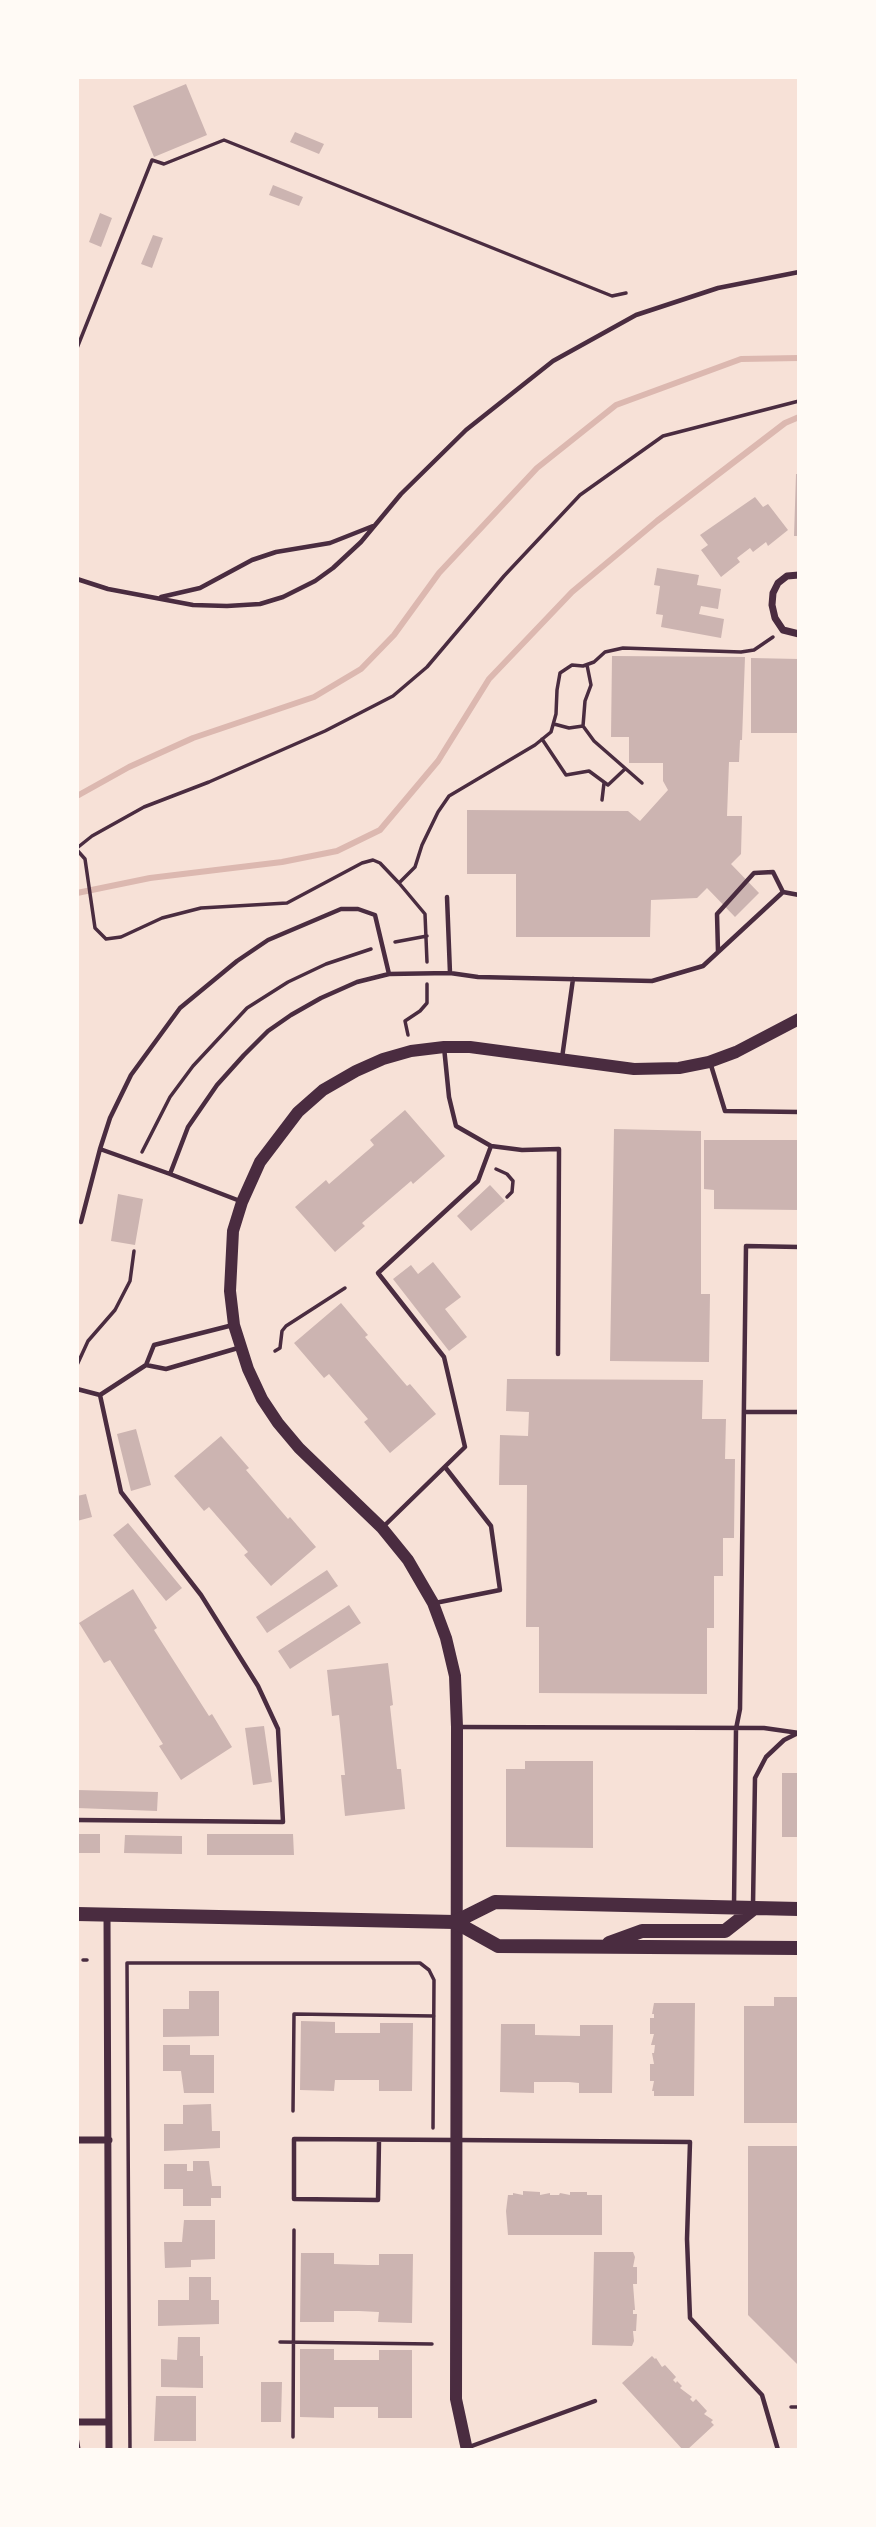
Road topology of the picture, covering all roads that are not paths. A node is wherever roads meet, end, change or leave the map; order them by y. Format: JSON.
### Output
{"nodes":[{"id":1,"x":799,"y":272,"type":"edge"},
{"id":2,"x":374,"y":526,"type":"junction"},
{"id":3,"x":799,"y":575,"type":"edge"},
{"id":4,"x":77,"y":579,"type":"edge"},
{"id":5,"x":157,"y":598,"type":"junction"},
{"id":6,"x":799,"y":634,"type":"edge"},
{"id":7,"x":783,"y":892,"type":"junction"},
{"id":8,"x":799,"y":895,"type":"edge"},
{"id":9,"x":447,"y":897,"type":"dead end"},
{"id":10,"x":718,"y":952,"type":"junction"},
{"id":11,"x":450,"y":973,"type":"junction"},
{"id":12,"x":389,"y":974,"type":"junction"},
{"id":13,"x":573,"y":979,"type":"junction"},
{"id":14,"x":799,"y":1019,"type":"edge"},
{"id":15,"x":444,"y":1046,"type":"junction"},
{"id":16,"x":562,"y":1058,"type":"junction"},
{"id":17,"x":709,"y":1062,"type":"junction"},
{"id":18,"x":799,"y":1112,"type":"edge"},
{"id":19,"x":491,"y":1146,"type":"junction"},
{"id":20,"x":100,"y":1149,"type":"junction"},
{"id":21,"x":170,"y":1174,"type":"junction"},
{"id":22,"x":242,"y":1202,"type":"junction"},
{"id":23,"x":81,"y":1222,"type":"dead end"},
{"id":24,"x":799,"y":1247,"type":"edge"},
{"id":25,"x":234,"y":1325,"type":"junction"},
{"id":26,"x":240,"y":1348,"type":"junction"},
{"id":27,"x":558,"y":1354,"type":"dead end"},
{"id":28,"x":146,"y":1365,"type":"junction"},
{"id":29,"x":77,"y":1389,"type":"edge"},
{"id":30,"x":100,"y":1395,"type":"junction"},
{"id":31,"x":744,"y":1412,"type":"junction"},
{"id":32,"x":799,"y":1412,"type":"edge"},
{"id":33,"x":445,"y":1467,"type":"junction"},
{"id":34,"x":382,"y":1528,"type":"junction"},
{"id":35,"x":433,"y":1603,"type":"junction"},
{"id":36,"x":457,"y":1727,"type":"junction"},
{"id":37,"x":736,"y":1729,"type":"junction"},
{"id":38,"x":799,"y":1733,"type":"edge"},
{"id":39,"x":77,"y":1820,"type":"edge"},
{"id":40,"x":734,"y":1909,"type":"junction"},
{"id":41,"x":753,"y":1909,"type":"junction"},
{"id":42,"x":799,"y":1909,"type":"edge"},
{"id":43,"x":77,"y":1914,"type":"edge"},
{"id":44,"x":107,"y":1915,"type":"junction"},
{"id":45,"x":455,"y":1922,"type":"junction"},
{"id":46,"x":598,"y":1947,"type":"junction"},
{"id":47,"x":799,"y":1948,"type":"edge"},
{"id":48,"x":77,"y":2140,"type":"edge"},
{"id":49,"x":109,"y":2140,"type":"junction"},
{"id":50,"x":379,"y":2140,"type":"junction"},
{"id":51,"x":456,"y":2140,"type":"junction"},
{"id":52,"x":594,"y":2401,"type":"dead end"},
{"id":53,"x":77,"y":2422,"type":"edge"},
{"id":54,"x":108,"y":2422,"type":"junction"},
{"id":55,"x":465,"y":2449,"type":"edge"},
{"id":56,"x":108,"y":2450,"type":"edge"},
{"id":57,"x":778,"y":2450,"type":"edge"}],
"edges":[{"from":1,"to":2,"type":"lane"},
{"from":2,"to":5,"type":"lane"},
{"from":2,"to":5,"type":"lane"},
{"from":3,"to":6,"type":"street"},
{"from":4,"to":5,"type":"lane"},
{"from":7,"to":8,"type":"lane"},
{"from":7,"to":10,"type":"lane"},
{"from":7,"to":10,"type":"lane"},
{"from":9,"to":11,"type":"lane"},
{"from":10,"to":13,"type":"lane"},
{"from":11,"to":12,"type":"lane"},
{"from":11,"to":13,"type":"lane"},
{"from":12,"to":20,"type":"lane"},
{"from":12,"to":21,"type":"lane"},
{"from":13,"to":16,"type":"lane"},
{"from":14,"to":17,"type":"street"},
{"from":15,"to":16,"type":"street"},
{"from":15,"to":19,"type":"lane"},
{"from":15,"to":22,"type":"street"},
{"from":16,"to":17,"type":"street"},
{"from":17,"to":18,"type":"lane"},
{"from":19,"to":27,"type":"lane"},
{"from":19,"to":33,"type":"lane"},
{"from":20,"to":21,"type":"lane"},
{"from":20,"to":23,"type":"lane"},
{"from":21,"to":22,"type":"lane"},
{"from":22,"to":25,"type":"street"},
{"from":24,"to":31,"type":"lane"},
{"from":25,"to":26,"type":"street"},
{"from":25,"to":28,"type":"lane"},
{"from":26,"to":28,"type":"lane"},
{"from":26,"to":34,"type":"street"},
{"from":28,"to":30,"type":"lane"},
{"from":29,"to":30,"type":"lane"},
{"from":30,"to":39,"type":"lane"},
{"from":31,"to":32,"type":"lane"},
{"from":31,"to":37,"type":"lane"},
{"from":33,"to":34,"type":"lane"},
{"from":33,"to":35,"type":"lane"},
{"from":34,"to":35,"type":"street"},
{"from":35,"to":36,"type":"street"},
{"from":36,"to":37,"type":"lane"},
{"from":36,"to":45,"type":"street"},
{"from":37,"to":38,"type":"lane"},
{"from":37,"to":40,"type":"lane"},
{"from":38,"to":41,"type":"lane"},
{"from":40,"to":41,"type":"main road"},
{"from":40,"to":45,"type":"main road"},
{"from":41,"to":42,"type":"main road"},
{"from":41,"to":46,"type":"main road"},
{"from":43,"to":44,"type":"main road"},
{"from":44,"to":45,"type":"main road"},
{"from":44,"to":49,"type":"street"},
{"from":45,"to":46,"type":"main road"},
{"from":45,"to":51,"type":"street"},
{"from":46,"to":47,"type":"main road"},
{"from":48,"to":49,"type":"street"},
{"from":49,"to":54,"type":"street"},
{"from":50,"to":50,"type":"lane"},
{"from":50,"to":51,"type":"lane"},
{"from":51,"to":55,"type":"street"},
{"from":51,"to":57,"type":"lane"},
{"from":52,"to":55,"type":"lane"},
{"from":53,"to":54,"type":"street"},
{"from":54,"to":56,"type":"street"}]}
